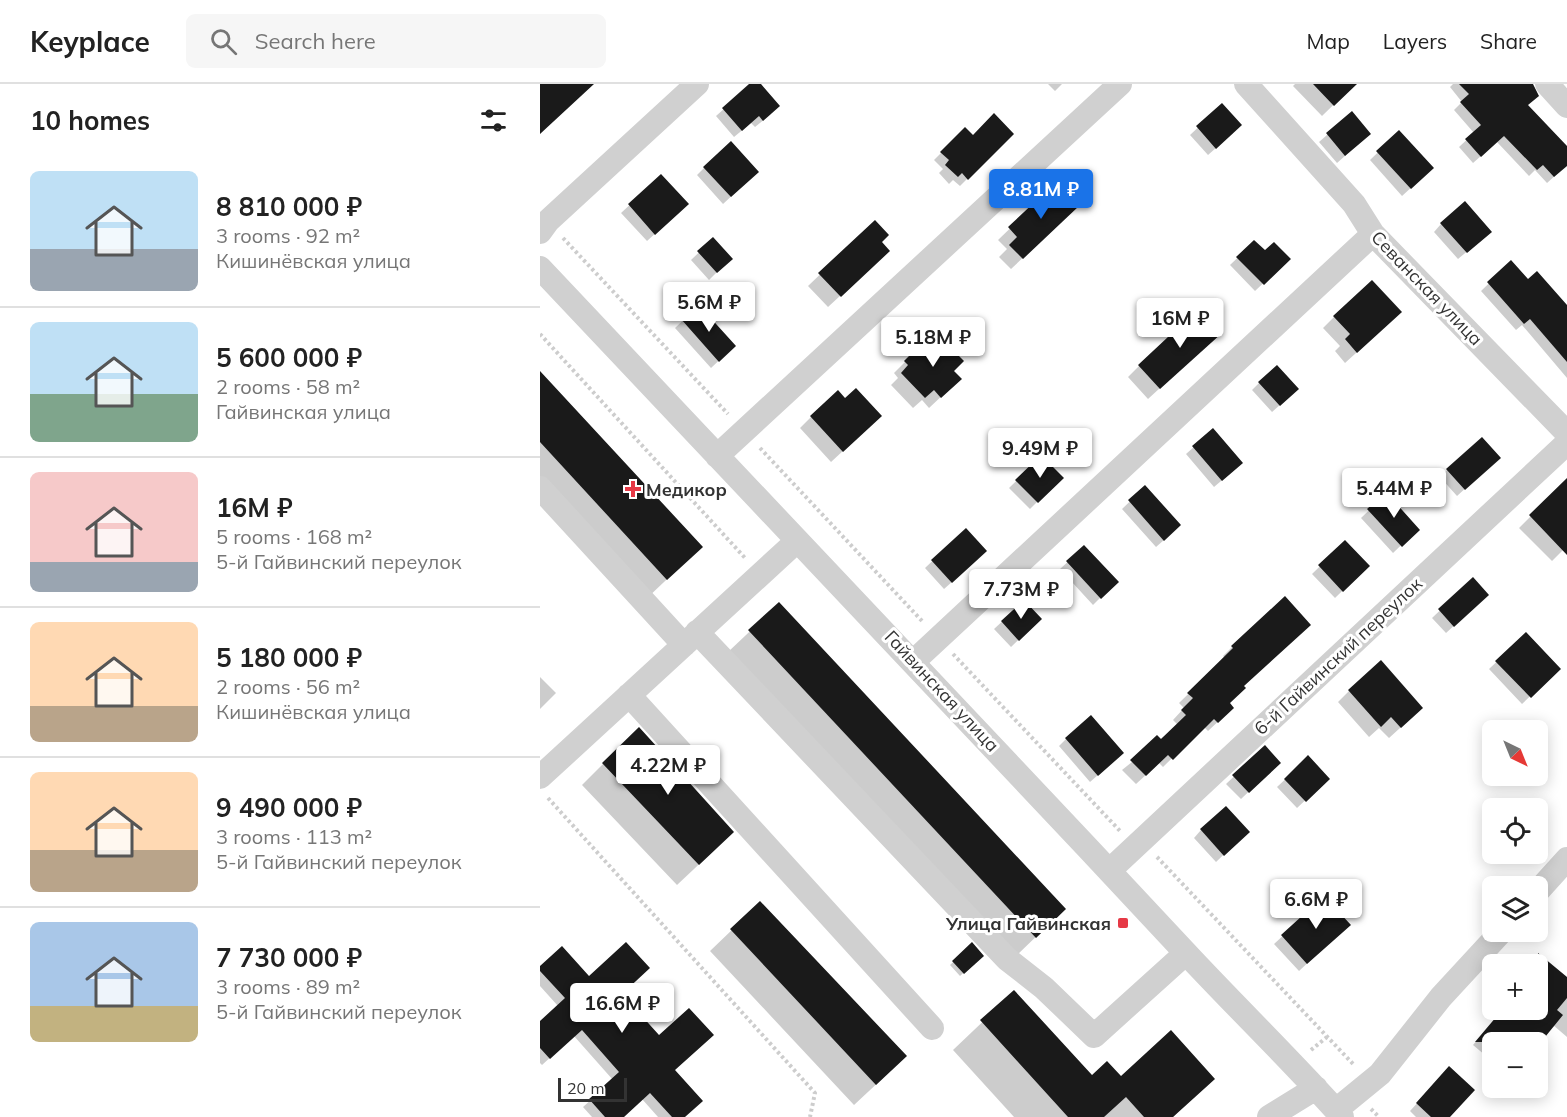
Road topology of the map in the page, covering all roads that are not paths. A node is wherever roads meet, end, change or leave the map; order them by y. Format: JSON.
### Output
{"nodes":[{"id":1,"x":697,"y":84,"type":"edge"},
{"id":2,"x":1120,"y":84,"type":"edge"},
{"id":3,"x":1246,"y":84,"type":"edge"},
{"id":4,"x":1547,"y":84,"type":"edge"},
{"id":5,"x":1567,"y":106,"type":"edge"},
{"id":6,"x":540,"y":232,"type":"edge"},
{"id":7,"x":1373,"y":234,"type":"junction"},
{"id":8,"x":540,"y":268,"type":"edge"},
{"id":9,"x":1567,"y":433,"type":"edge"},
{"id":10,"x":1567,"y":443,"type":"edge"},
{"id":11,"x":717,"y":456,"type":"junction"},
{"id":12,"x":540,"y":488,"type":"edge"},
{"id":13,"x":797,"y":541,"type":"junction"},
{"id":14,"x":691,"y":639,"type":"junction"},
{"id":15,"x":914,"y":661,"type":"junction"},
{"id":16,"x":629,"y":695,"type":"junction"},
{"id":17,"x":540,"y":777,"type":"edge"},
{"id":18,"x":1567,"y":859,"type":"edge"},
{"id":19,"x":1110,"y":870,"type":"junction"},
{"id":20,"x":1548,"y":880,"type":"edge"},
{"id":21,"x":1491,"y":942,"type":"edge"},
{"id":22,"x":1186,"y":953,"type":"junction"},
{"id":23,"x":932,"y":1028,"type":"dead end"},
{"id":24,"x":1316,"y":1088,"type":"junction"},
{"id":25,"x":1339,"y":1114,"type":"edge"},
{"id":26,"x":1269,"y":1117,"type":"edge"}],
"edges":[{"from":1,"to":6,"type":"street"},
{"from":2,"to":11,"type":"street"},
{"from":3,"to":7,"type":"street","name":"Севанская улица"},
{"from":4,"to":5,"type":"street"},
{"from":7,"to":9,"type":"street","name":"Севанская улица"},
{"from":7,"to":15,"type":"street"},
{"from":8,"to":11,"type":"street","name":"Гайвинская улица"},
{"from":10,"to":19,"type":"street","name":"6-й Гайвинский переулок"},
{"from":11,"to":13,"type":"street","name":"Гайвинская улица"},
{"from":12,"to":14,"type":"street"},
{"from":13,"to":14,"type":"street"},
{"from":13,"to":15,"type":"street","name":"Гайвинская улица"},
{"from":14,"to":16,"type":"street"},
{"from":14,"to":22,"type":"street"},
{"from":15,"to":19,"type":"street","name":"Гайвинская улица"},
{"from":16,"to":17,"type":"street"},
{"from":16,"to":23,"type":"street"},
{"from":18,"to":20,"type":"street"},
{"from":19,"to":22,"type":"street","name":"Гайвинская улица"},
{"from":21,"to":25,"type":"street"},
{"from":22,"to":24,"type":"street","name":"Гайвинская улица"},
{"from":24,"to":25,"type":"street","name":"Гайвинская улица"},
{"from":24,"to":26,"type":"street"}]}
